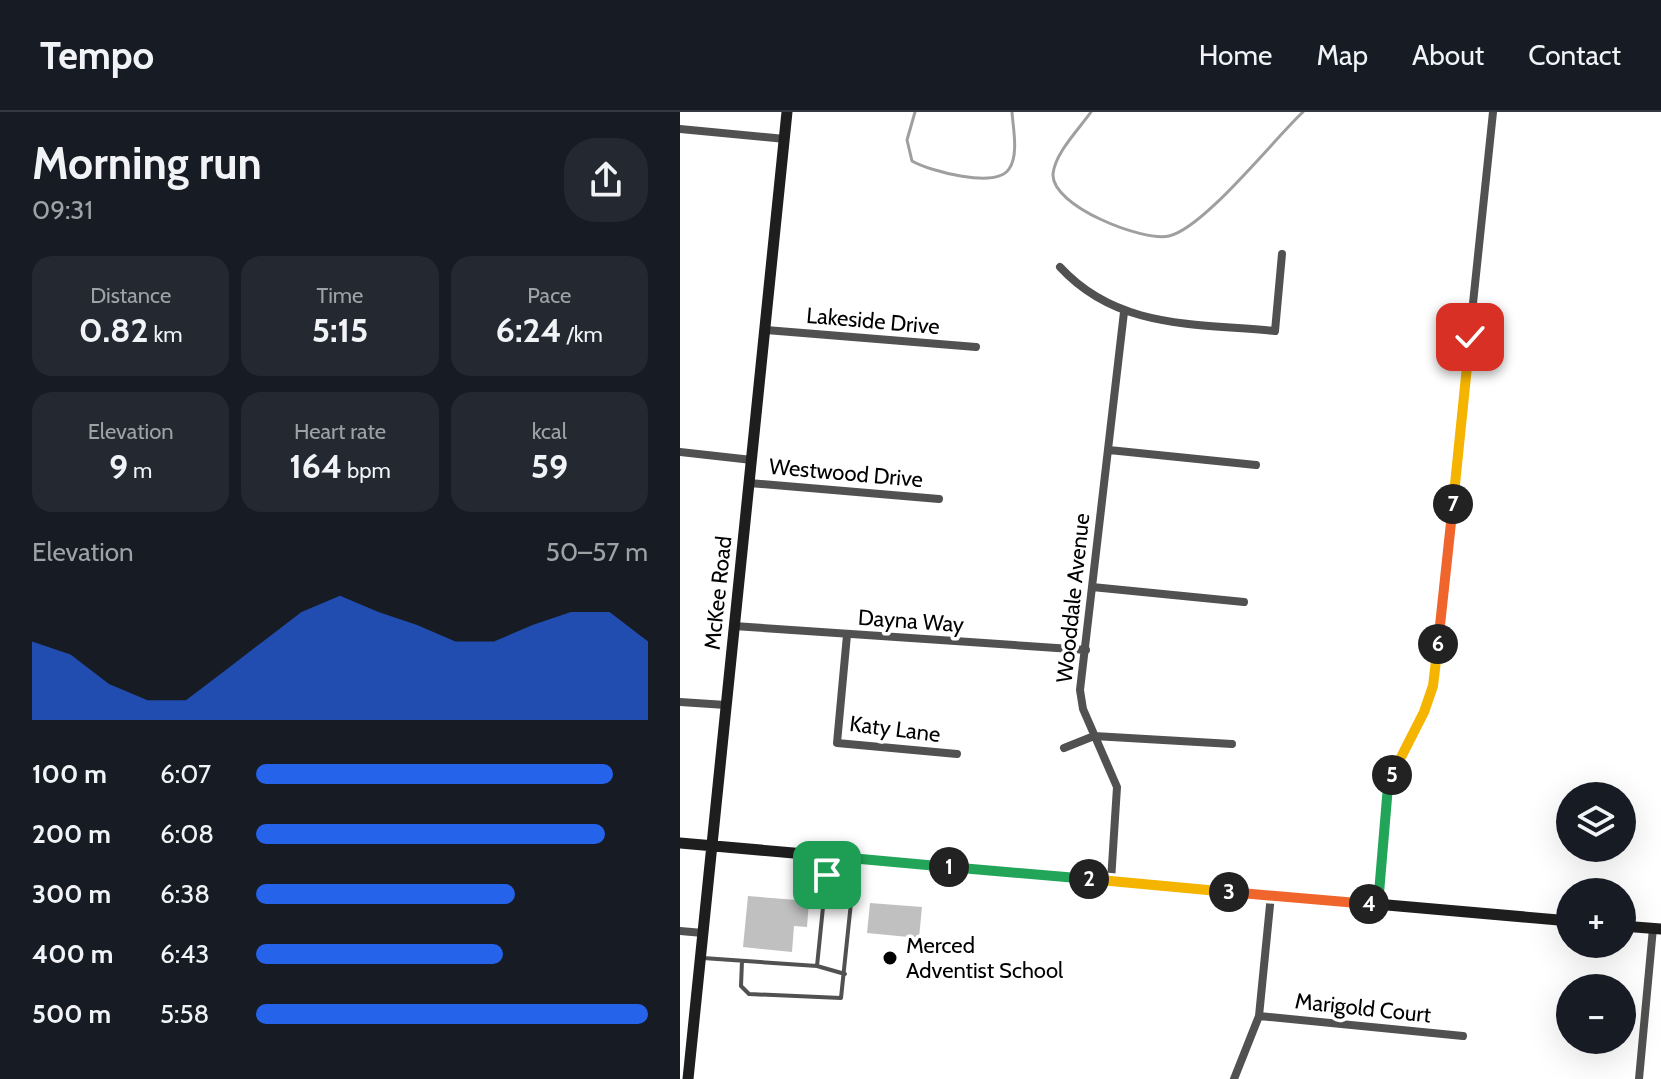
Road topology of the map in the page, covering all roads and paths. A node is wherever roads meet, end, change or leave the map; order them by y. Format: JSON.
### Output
{"nodes":[{"id":1,"x":787,"y":112,"type":"edge"},
{"id":2,"x":1493,"y":112,"type":"edge"},
{"id":3,"x":680,"y":129,"type":"edge"},
{"id":4,"x":785,"y":139,"type":"junction"},
{"id":5,"x":1282,"y":254,"type":"dead end"},
{"id":6,"x":1060,"y":267,"type":"dead end"},
{"id":7,"x":1124,"y":312,"type":"junction"},
{"id":8,"x":766,"y":330,"type":"junction"},
{"id":9,"x":976,"y":347,"type":"dead end"},
{"id":10,"x":1109,"y":450,"type":"junction"},
{"id":11,"x":680,"y":452,"type":"edge"},
{"id":12,"x":752,"y":460,"type":"junction"},
{"id":13,"x":1256,"y":465,"type":"dead end"},
{"id":14,"x":749,"y":483,"type":"junction"},
{"id":15,"x":939,"y":499,"type":"dead end"},
{"id":16,"x":1092,"y":587,"type":"junction"},
{"id":17,"x":1244,"y":602,"type":"dead end"},
{"id":18,"x":734,"y":626,"type":"junction"},
{"id":19,"x":847,"y":635,"type":"junction"},
{"id":20,"x":1086,"y":650,"type":"junction"},
{"id":21,"x":680,"y":702,"type":"edge"},
{"id":22,"x":726,"y":705,"type":"junction"},
{"id":23,"x":1094,"y":736,"type":"junction"},
{"id":24,"x":1232,"y":744,"type":"dead end"},
{"id":25,"x":1064,"y":748,"type":"dead end"},
{"id":26,"x":957,"y":754,"type":"dead end"},
{"id":27,"x":680,"y":843,"type":"edge"},
{"id":28,"x":711,"y":845,"type":"junction"},
{"id":29,"x":828,"y":856,"type":"junction"},
{"id":30,"x":1111,"y":881,"type":"junction"},
{"id":31,"x":826,"y":888,"type":"junction"},
{"id":32,"x":1271,"y":895,"type":"junction"},
{"id":33,"x":1378,"y":905,"type":"junction"},
{"id":34,"x":1556,"y":920,"type":"edge"},
{"id":35,"x":1636,"y":927,"type":"edge"},
{"id":36,"x":1657,"y":929,"type":"edge"},
{"id":37,"x":680,"y":931,"type":"edge"},
{"id":38,"x":703,"y":933,"type":"junction"},
{"id":39,"x":701,"y":958,"type":"junction"},
{"id":40,"x":742,"y":961,"type":"junction"},
{"id":41,"x":817,"y":966,"type":"junction"},
{"id":42,"x":845,"y":974,"type":"junction"},
{"id":43,"x":1259,"y":1016,"type":"junction"},
{"id":44,"x":1463,"y":1036,"type":"dead end"},
{"id":45,"x":688,"y":1079,"type":"edge"},
{"id":46,"x":1234,"y":1079,"type":"edge"},
{"id":47,"x":1639,"y":1079,"type":"edge"}],
"edges":[{"from":1,"to":4,"type":"street","name":"McKee Road"},
{"from":2,"to":33,"type":"street"},
{"from":3,"to":4,"type":"street"},
{"from":4,"to":8,"type":"street","name":"McKee Road"},
{"from":5,"to":7,"type":"street"},
{"from":6,"to":7,"type":"street"},
{"from":7,"to":10,"type":"street","name":"Wooddale Avenue"},
{"from":8,"to":9,"type":"street","name":"Lakeside Drive"},
{"from":8,"to":12,"type":"street","name":"McKee Road"},
{"from":10,"to":13,"type":"street"},
{"from":10,"to":16,"type":"street","name":"Wooddale Avenue"},
{"from":11,"to":12,"type":"street"},
{"from":12,"to":14,"type":"street","name":"McKee Road"},
{"from":14,"to":15,"type":"street","name":"Westwood Drive"},
{"from":14,"to":18,"type":"street","name":"McKee Road"},
{"from":16,"to":17,"type":"street"},
{"from":16,"to":20,"type":"street","name":"Wooddale Avenue"},
{"from":18,"to":19,"type":"street","name":"Dayna Way"},
{"from":18,"to":22,"type":"street","name":"McKee Road"},
{"from":19,"to":20,"type":"street","name":"Dayna Way"},
{"from":19,"to":26,"type":"street","name":"Katy Lane"},
{"from":20,"to":23,"type":"street","name":"Wooddale Avenue"},
{"from":21,"to":22,"type":"street"},
{"from":22,"to":28,"type":"street","name":"McKee Road"},
{"from":23,"to":24,"type":"street"},
{"from":23,"to":25,"type":"street"},
{"from":23,"to":30,"type":"street","name":"Wooddale Avenue"},
{"from":27,"to":28,"type":"street"},
{"from":28,"to":29,"type":"street"},
{"from":28,"to":38,"type":"street","name":"McKee Road"},
{"from":29,"to":30,"type":"street"},
{"from":29,"to":31,"type":"lane"},
{"from":30,"to":32,"type":"street"},
{"from":31,"to":41,"type":"lane"},
{"from":31,"to":42,"type":"lane"},
{"from":32,"to":33,"type":"street"},
{"from":32,"to":43,"type":"street"},
{"from":33,"to":34,"type":"street"},
{"from":35,"to":36,"type":"street"},
{"from":36,"to":47,"type":"street"},
{"from":37,"to":38,"type":"street"},
{"from":38,"to":39,"type":"street","name":"McKee Road"},
{"from":39,"to":40,"type":"lane"},
{"from":39,"to":45,"type":"street","name":"McKee Road"},
{"from":40,"to":41,"type":"lane"},
{"from":40,"to":42,"type":"lane"},
{"from":41,"to":42,"type":"lane"},
{"from":43,"to":44,"type":"street","name":"Marigold Court"},
{"from":43,"to":46,"type":"street"}]}
